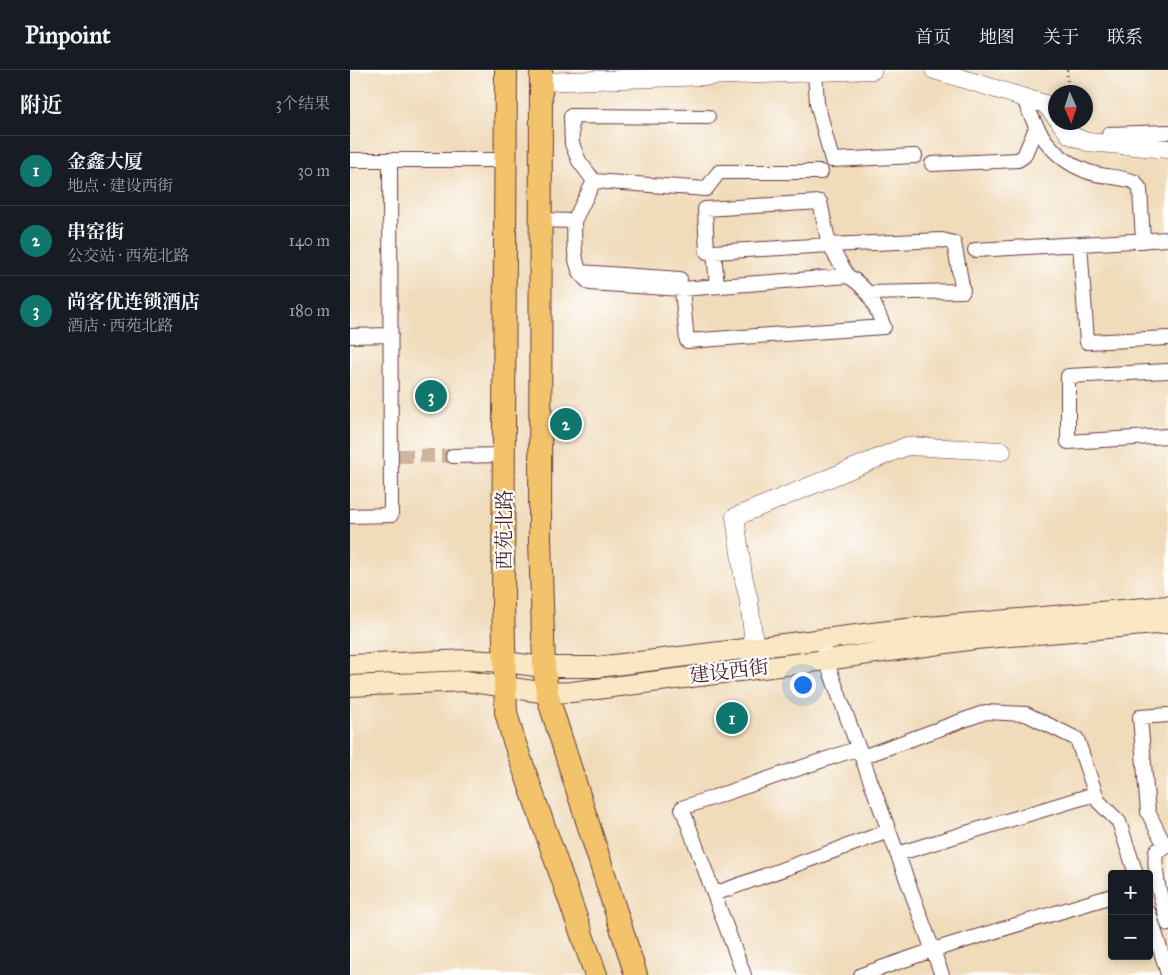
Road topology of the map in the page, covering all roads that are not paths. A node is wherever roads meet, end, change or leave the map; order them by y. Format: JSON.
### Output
{"nodes":[{"id":1,"x":506,"y":70,"type":"edge"},
{"id":2,"x":873,"y":70,"type":"edge"},
{"id":3,"x":950,"y":71,"type":"edge"},
{"id":4,"x":815,"y":72,"type":"junction"},
{"id":5,"x":541,"y":76,"type":"edge"},
{"id":6,"x":1023,"y":97,"type":"junction"},
{"id":7,"x":1048,"y":108,"type":"edge"},
{"id":8,"x":708,"y":117,"type":"dead end"},
{"id":9,"x":1036,"y":128,"type":"junction"},
{"id":10,"x":1066,"y":130,"type":"edge"},
{"id":11,"x":1168,"y":132,"type":"edge"},
{"id":12,"x":1109,"y":134,"type":"dead end"},
{"id":13,"x":1168,"y":148,"type":"edge"},
{"id":14,"x":915,"y":156,"type":"dead end"},
{"id":15,"x":350,"y":160,"type":"edge"},
{"id":16,"x":390,"y":160,"type":"junction"},
{"id":17,"x":506,"y":160,"type":"junction"},
{"id":18,"x":932,"y":164,"type":"dead end"},
{"id":19,"x":821,"y":172,"type":"dead end"},
{"id":20,"x":594,"y":181,"type":"junction"},
{"id":21,"x":540,"y":220,"type":"junction"},
{"id":22,"x":574,"y":221,"type":"junction"},
{"id":23,"x":1168,"y":239,"type":"edge"},
{"id":24,"x":1143,"y":241,"type":"junction"},
{"id":25,"x":1080,"y":244,"type":"junction"},
{"id":26,"x":829,"y":245,"type":"junction"},
{"id":27,"x":975,"y":250,"type":"dead end"},
{"id":28,"x":714,"y":252,"type":"junction"},
{"id":29,"x":848,"y":276,"type":"junction"},
{"id":30,"x":681,"y":284,"type":"junction"},
{"id":31,"x":717,"y":286,"type":"junction"},
{"id":32,"x":868,"y":293,"type":"junction"},
{"id":33,"x":350,"y":336,"type":"edge"},
{"id":34,"x":391,"y":336,"type":"junction"},
{"id":35,"x":1168,"y":338,"type":"edge"},
{"id":36,"x":1168,"y":371,"type":"edge"},
{"id":37,"x":1168,"y":436,"type":"edge"},
{"id":38,"x":1002,"y":451,"type":"dead end"},
{"id":39,"x":504,"y":455,"type":"junction"},
{"id":40,"x":453,"y":456,"type":"tunnel mouth"},
{"id":41,"x":350,"y":516,"type":"edge"},
{"id":42,"x":1168,"y":606,"type":"edge"},
{"id":43,"x":1168,"y":623,"type":"edge"},
{"id":44,"x":823,"y":639,"type":"junction"},
{"id":45,"x":754,"y":648,"type":"junction"},
{"id":46,"x":826,"y":660,"type":"junction"},
{"id":47,"x":504,"y":662,"type":"junction"},
{"id":48,"x":350,"y":665,"type":"edge"},
{"id":49,"x":544,"y":667,"type":"junction"},
{"id":50,"x":757,"y":668,"type":"junction"},
{"id":51,"x":350,"y":686,"type":"edge"},
{"id":52,"x":505,"y":686,"type":"junction"},
{"id":53,"x":547,"y":693,"type":"junction"},
{"id":54,"x":1168,"y":715,"type":"edge"},
{"id":55,"x":860,"y":752,"type":"junction"},
{"id":56,"x":1095,"y":794,"type":"junction"},
{"id":57,"x":889,"y":831,"type":"junction"},
{"id":58,"x":1166,"y":846,"type":"edge"},
{"id":59,"x":898,"y":854,"type":"junction"},
{"id":60,"x":1135,"y":870,"type":"edge"},
{"id":61,"x":714,"y":894,"type":"junction"},
{"id":62,"x":1108,"y":897,"type":"edge"},
{"id":63,"x":1150,"y":915,"type":"edge"},
{"id":64,"x":1167,"y":919,"type":"edge"},
{"id":65,"x":932,"y":950,"type":"junction"},
{"id":66,"x":1168,"y":974,"type":"edge"},
{"id":67,"x":596,"y":975,"type":"edge"},
{"id":68,"x":636,"y":975,"type":"edge"},
{"id":69,"x":744,"y":975,"type":"edge"},
{"id":70,"x":861,"y":975,"type":"edge"},
{"id":71,"x":942,"y":975,"type":"edge"}],
"edges":[{"from":1,"to":17,"type":"main road","name":"西苑北路"},
{"from":2,"to":4,"type":"street"},
{"from":3,"to":6,"type":"street"},
{"from":4,"to":5,"type":"street"},
{"from":4,"to":14,"type":"street"},
{"from":5,"to":21,"type":"main road","name":"西苑北路"},
{"from":6,"to":7,"type":"street"},
{"from":6,"to":9,"type":"street"},
{"from":8,"to":20,"type":"street"},
{"from":9,"to":18,"type":"street"},
{"from":9,"to":24,"type":"street"},
{"from":10,"to":13,"type":"street"},
{"from":11,"to":12,"type":"street"},
{"from":15,"to":16,"type":"street"},
{"from":16,"to":17,"type":"street"},
{"from":16,"to":34,"type":"street"},
{"from":17,"to":39,"type":"main road","name":"西苑北路"},
{"from":19,"to":20,"type":"street"},
{"from":20,"to":22,"type":"street"},
{"from":21,"to":22,"type":"street"},
{"from":21,"to":49,"type":"main road","name":"西苑北路"},
{"from":22,"to":30,"type":"street"},
{"from":23,"to":24,"type":"street"},
{"from":24,"to":25,"type":"street"},
{"from":25,"to":27,"type":"street"},
{"from":25,"to":35,"type":"street"},
{"from":26,"to":28,"type":"street"},
{"from":26,"to":28,"type":"street"},
{"from":26,"to":29,"type":"street"},
{"from":26,"to":32,"type":"street"},
{"from":28,"to":31,"type":"street"},
{"from":29,"to":31,"type":"street"},
{"from":29,"to":32,"type":"street"},
{"from":30,"to":31,"type":"street"},
{"from":30,"to":32,"type":"street"},
{"from":33,"to":34,"type":"street"},
{"from":34,"to":41,"type":"street"},
{"from":36,"to":37,"type":"street"},
{"from":38,"to":45,"type":"street"},
{"from":39,"to":40,"type":"street"},
{"from":39,"to":47,"type":"main road","name":"西苑北路"},
{"from":42,"to":44,"type":"main road","name":"建设西街"},
{"from":43,"to":46,"type":"main road","name":"建设西街"},
{"from":44,"to":45,"type":"main road","name":"建设西街"},
{"from":44,"to":46,"type":"street"},
{"from":45,"to":49,"type":"main road","name":"建设西街"},
{"from":45,"to":50,"type":"street"},
{"from":46,"to":50,"type":"main road","name":"建设西街"},
{"from":46,"to":55,"type":"street"},
{"from":47,"to":48,"type":"main road","name":"建设西街"},
{"from":47,"to":49,"type":"main road","name":"建设西街"},
{"from":47,"to":52,"type":"main road","name":"西苑北路"},
{"from":49,"to":53,"type":"main road","name":"西苑北路"},
{"from":50,"to":53,"type":"main road","name":"建设西街"},
{"from":51,"to":52,"type":"main road","name":"建设西街"},
{"from":52,"to":53,"type":"main road","name":"建设西街"},
{"from":52,"to":67,"type":"main road","name":"西苑北路"},
{"from":53,"to":68,"type":"main road","name":"西苑北路"},
{"from":54,"to":58,"type":"street"},
{"from":55,"to":56,"type":"street"},
{"from":55,"to":57,"type":"street"},
{"from":55,"to":61,"type":"street"},
{"from":56,"to":59,"type":"street"},
{"from":56,"to":60,"type":"street"},
{"from":57,"to":59,"type":"street"},
{"from":57,"to":61,"type":"street"},
{"from":58,"to":64,"type":"street"},
{"from":59,"to":65,"type":"street"},
{"from":61,"to":69,"type":"street"},
{"from":62,"to":65,"type":"street"},
{"from":63,"to":66,"type":"street"},
{"from":65,"to":70,"type":"street"},
{"from":65,"to":71,"type":"street"}]}
